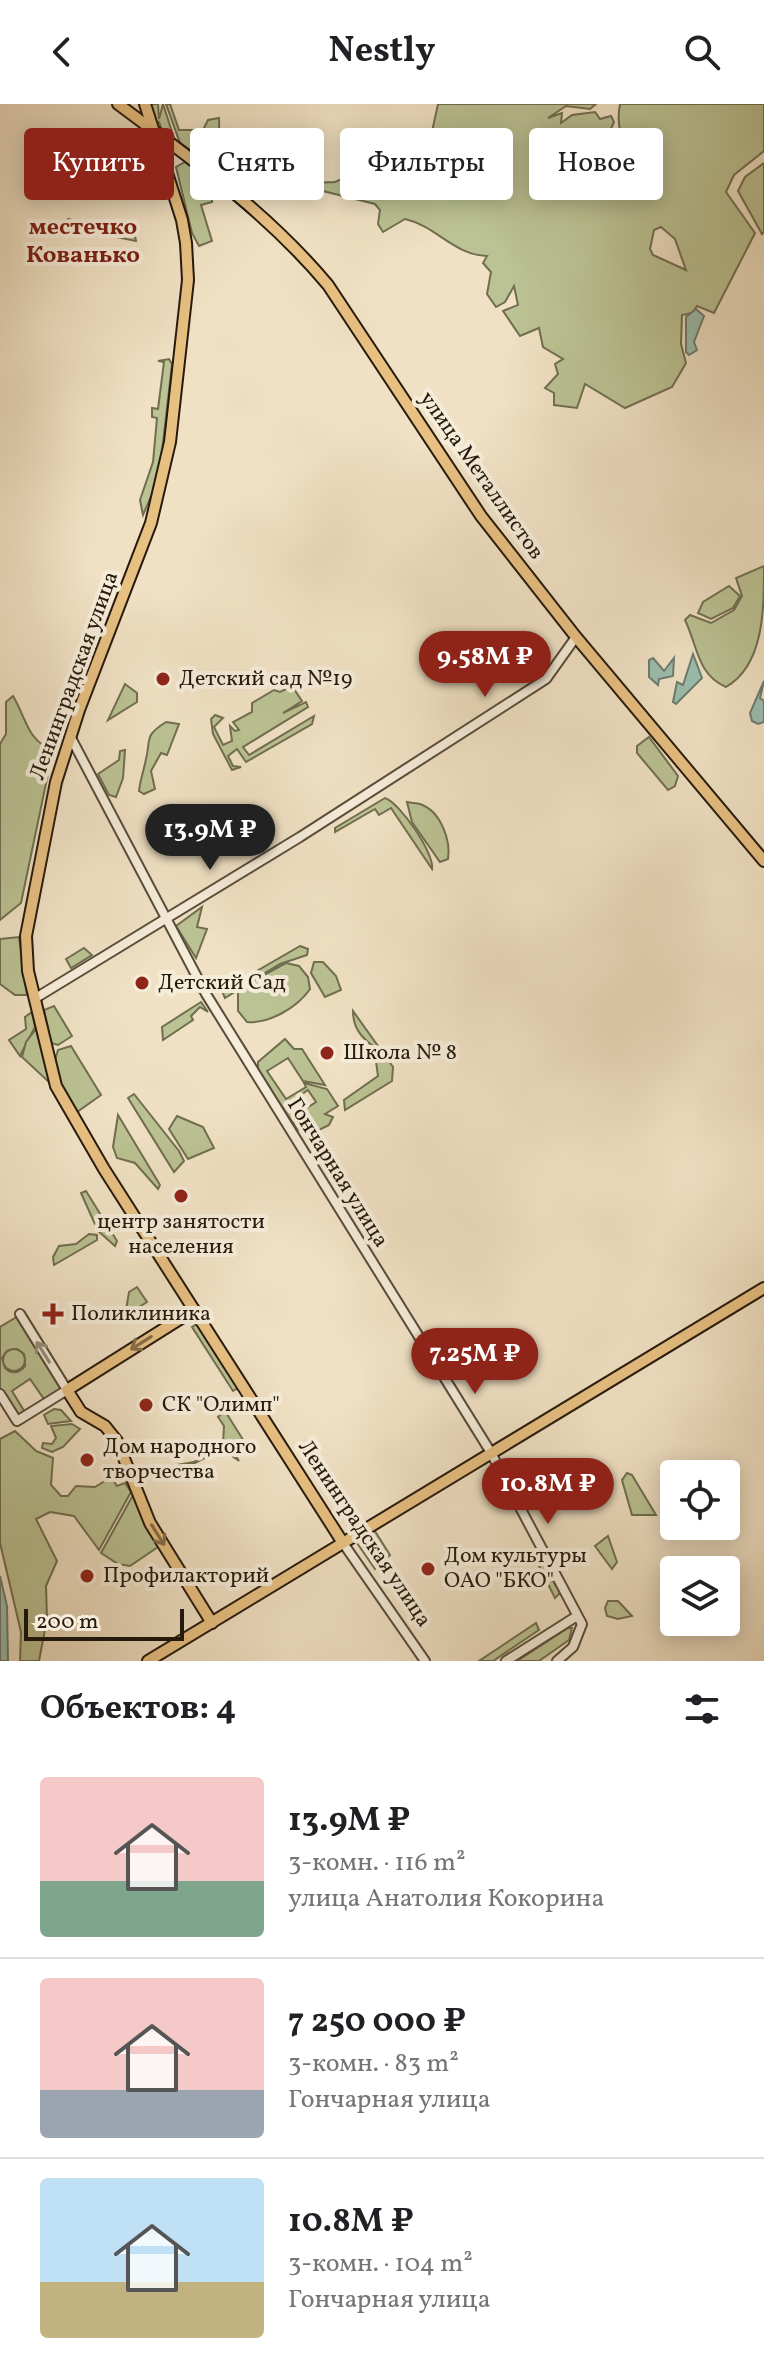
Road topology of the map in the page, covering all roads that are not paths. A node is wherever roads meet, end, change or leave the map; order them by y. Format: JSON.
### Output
{"nodes":[{"id":1,"x":118,"y":104,"type":"edge"},
{"id":2,"x":145,"y":104,"type":"edge"},
{"id":3,"x":150,"y":128,"type":"edge"},
{"id":4,"x":152,"y":128,"type":"edge"},
{"id":5,"x":174,"y":146,"type":"edge"},
{"id":6,"x":174,"y":195,"type":"edge"},
{"id":7,"x":576,"y":637,"type":"junction"},
{"id":8,"x":70,"y":736,"type":"junction"},
{"id":9,"x":764,"y":861,"type":"edge"},
{"id":10,"x":166,"y":918,"type":"junction"},
{"id":11,"x":34,"y":999,"type":"junction"},
{"id":12,"x":764,"y":1288,"type":"edge"},
{"id":13,"x":194,"y":1310,"type":"junction"},
{"id":14,"x":20,"y":1314,"type":"dead end"},
{"id":15,"x":67,"y":1390,"type":"junction"},
{"id":16,"x":0,"y":1394,"type":"edge"},
{"id":17,"x":490,"y":1451,"type":"junction"},
{"id":18,"x":343,"y":1543,"type":"junction"},
{"id":19,"x":580,"y":1620,"type":"junction"},
{"id":20,"x":212,"y":1623,"type":"junction"},
{"id":21,"x":148,"y":1661,"type":"edge"},
{"id":22,"x":425,"y":1661,"type":"edge"},
{"id":23,"x":506,"y":1661,"type":"edge"},
{"id":24,"x":557,"y":1661,"type":"edge"}],
"edges":[{"from":1,"to":3,"type":"main road","name":"улица Металлистов"},
{"from":2,"to":4,"type":"main road","name":"Ленинградская улица"},
{"from":5,"to":7,"type":"main road","name":"улица Металлистов"},
{"from":6,"to":8,"type":"main road","name":"Ленинградская улица"},
{"from":7,"to":9,"type":"main road","name":"улица Металлистов"},
{"from":7,"to":10,"type":"street"},
{"from":8,"to":10,"type":"street","name":"Гончарная улица"},
{"from":8,"to":11,"type":"main road","name":"Ленинградская улица"},
{"from":10,"to":11,"type":"street"},
{"from":10,"to":17,"type":"street","name":"Гончарная улица"},
{"from":11,"to":13,"type":"main road","name":"Ленинградская улица"},
{"from":12,"to":17,"type":"main road"},
{"from":13,"to":15,"type":"main road","one_way":true},
{"from":13,"to":18,"type":"main road","name":"Ленинградская улица"},
{"from":15,"to":14,"type":"street","one_way":true},
{"from":15,"to":16,"type":"street"},
{"from":15,"to":20,"type":"main road","one_way":true},
{"from":17,"to":18,"type":"main road"},
{"from":17,"to":19,"type":"street","name":"Гончарная улица"},
{"from":18,"to":20,"type":"main road"},
{"from":18,"to":22,"type":"street","name":"Ленинградская улица"},
{"from":19,"to":23,"type":"street"},
{"from":19,"to":24,"type":"street"},
{"from":20,"to":21,"type":"main road"}]}
